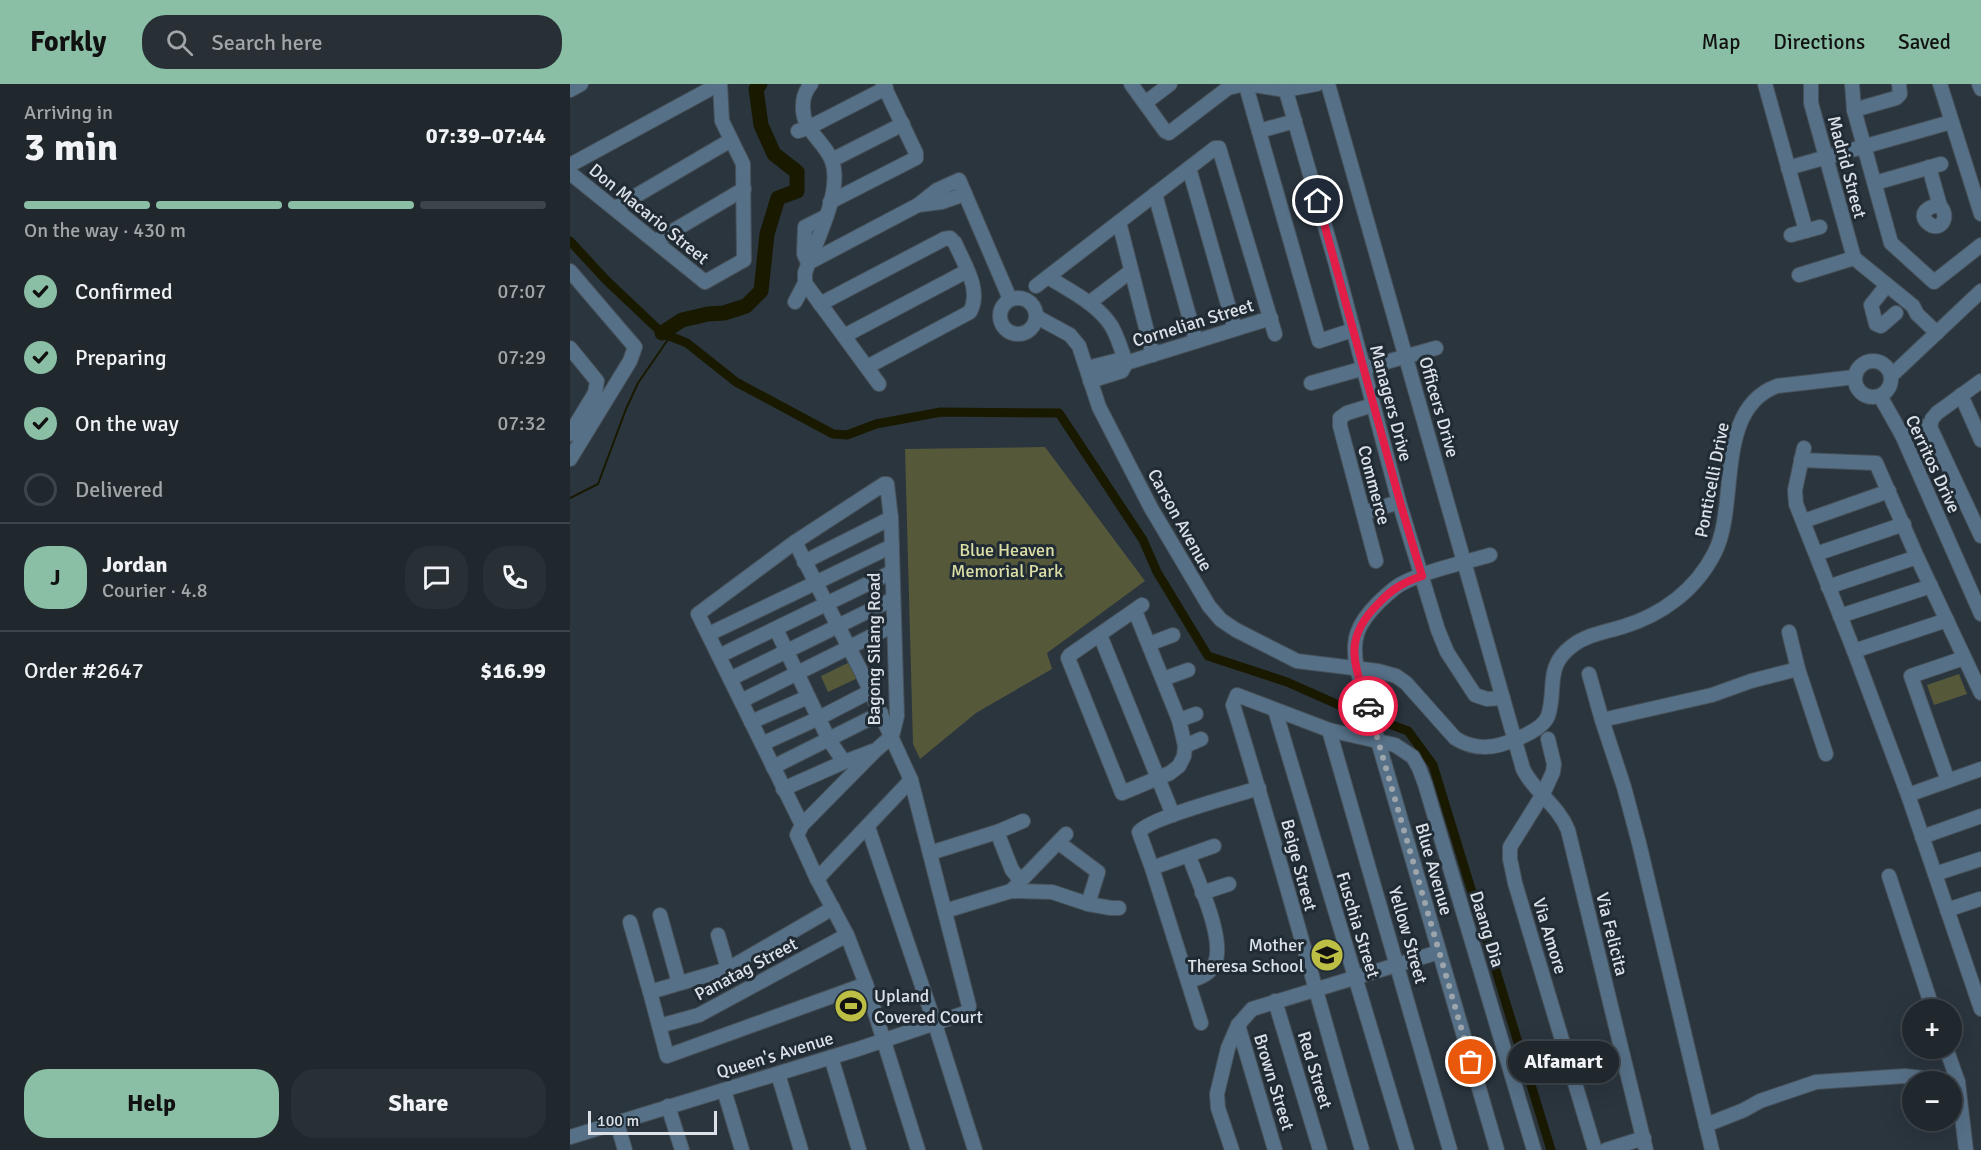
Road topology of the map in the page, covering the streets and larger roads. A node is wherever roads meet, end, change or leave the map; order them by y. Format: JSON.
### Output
{"nodes":[{"id":1,"x":581,"y":84,"type":"edge"},
{"id":2,"x":720,"y":84,"type":"edge"},
{"id":3,"x":811,"y":84,"type":"edge"},
{"id":4,"x":1131,"y":84,"type":"edge"},
{"id":5,"x":1170,"y":84,"type":"edge"},
{"id":6,"x":1317,"y":84,"type":"edge"},
{"id":7,"x":1328,"y":84,"type":"edge"},
{"id":8,"x":1765,"y":84,"type":"edge"},
{"id":9,"x":1811,"y":84,"type":"edge"},
{"id":10,"x":1852,"y":84,"type":"edge"},
{"id":11,"x":1899,"y":84,"type":"edge"},
{"id":12,"x":1940,"y":84,"type":"edge"},
{"id":13,"x":1979,"y":84,"type":"edge"},
{"id":14,"x":884,"y":86,"type":"edge"},
{"id":15,"x":1247,"y":87,"type":"edge"},
{"id":16,"x":1285,"y":87,"type":"edge"},
{"id":17,"x":1981,"y":89,"type":"edge"},
{"id":18,"x":570,"y":90,"type":"edge"},
{"id":19,"x":1145,"y":103,"type":"junction"},
{"id":20,"x":1854,"y":111,"type":"junction"},
{"id":21,"x":1295,"y":121,"type":"junction"},
{"id":22,"x":1951,"y":122,"type":"junction"},
{"id":23,"x":903,"y":124,"type":"junction"},
{"id":24,"x":803,"y":130,"type":"junction"},
{"id":25,"x":1259,"y":131,"type":"junction"},
{"id":26,"x":731,"y":140,"type":"junction"},
{"id":27,"x":1864,"y":147,"type":"junction"},
{"id":28,"x":1825,"y":158,"type":"junction"},
{"id":29,"x":832,"y":159,"type":"junction"},
{"id":30,"x":1189,"y":168,"type":"junction"},
{"id":31,"x":1788,"y":168,"type":"junction"},
{"id":32,"x":571,"y":175,"type":"edge"},
{"id":33,"x":1875,"y":183,"type":"junction"},
{"id":34,"x":744,"y":189,"type":"junction"},
{"id":35,"x":965,"y":194,"type":"junction"},
{"id":36,"x":1155,"y":194,"type":"junction"},
{"id":37,"x":830,"y":202,"type":"junction"},
{"id":38,"x":918,"y":205,"type":"junction"},
{"id":39,"x":1940,"y":206,"type":"dead end"},
{"id":40,"x":615,"y":208,"type":"junction"},
{"id":41,"x":1981,"y":214,"type":"edge"},
{"id":42,"x":1119,"y":222,"type":"junction"},
{"id":43,"x":1820,"y":226,"type":"dead end"},
{"id":44,"x":1806,"y":231,"type":"junction"},
{"id":45,"x":1791,"y":235,"type":"dead end"},
{"id":46,"x":656,"y":241,"type":"junction"},
{"id":47,"x":1981,"y":245,"type":"edge"},
{"id":48,"x":1854,"y":258,"type":"junction"},
{"id":49,"x":808,"y":263,"type":"junction"},
{"id":50,"x":570,"y":271,"type":"edge"},
{"id":51,"x":1131,"y":271,"type":"junction"},
{"id":52,"x":967,"y":272,"type":"junction"},
{"id":53,"x":1799,"y":275,"type":"dead end"},
{"id":54,"x":805,"y":283,"type":"junction"},
{"id":55,"x":1887,"y":285,"type":"junction"},
{"id":56,"x":1981,"y":291,"type":"edge"},
{"id":57,"x":1010,"y":299,"type":"junction"},
{"id":58,"x":795,"y":302,"type":"dead end"},
{"id":59,"x":820,"y":303,"type":"junction"},
{"id":60,"x":1089,"y":303,"type":"junction"},
{"id":61,"x":1896,"y":313,"type":"dead end"},
{"id":62,"x":1037,"y":317,"type":"junction"},
{"id":63,"x":1271,"y":318,"type":"junction"},
{"id":64,"x":1235,"y":329,"type":"junction"},
{"id":65,"x":1353,"y":330,"type":"junction"},
{"id":66,"x":1940,"y":330,"type":"junction"},
{"id":67,"x":1275,"y":334,"type":"dead end"},
{"id":68,"x":844,"y":336,"type":"junction"},
{"id":69,"x":1196,"y":341,"type":"junction"},
{"id":70,"x":570,"y":348,"type":"edge"},
{"id":71,"x":1436,"y":348,"type":"dead end"},
{"id":72,"x":1153,"y":355,"type":"junction"},
{"id":73,"x":1406,"y":356,"type":"junction"},
{"id":74,"x":1126,"y":363,"type":"junction"},
{"id":75,"x":867,"y":367,"type":"junction"},
{"id":76,"x":1363,"y":368,"type":"junction"},
{"id":77,"x":1890,"y":374,"type":"junction"},
{"id":78,"x":1089,"y":375,"type":"junction"},
{"id":79,"x":1855,"y":378,"type":"junction"},
{"id":80,"x":1981,"y":381,"type":"edge"},
{"id":81,"x":1311,"y":383,"type":"dead end"},
{"id":82,"x":879,"y":384,"type":"dead end"},
{"id":83,"x":1961,"y":395,"type":"junction"},
{"id":84,"x":1880,"y":396,"type":"junction"},
{"id":85,"x":1373,"y":405,"type":"junction"},
{"id":86,"x":1930,"y":427,"type":"junction"},
{"id":87,"x":570,"y":434,"type":"edge"},
{"id":88,"x":1902,"y":435,"type":"junction"},
{"id":89,"x":1981,"y":440,"type":"edge"},
{"id":90,"x":570,"y":459,"type":"edge"},
{"id":91,"x":1889,"y":491,"type":"junction"},
{"id":92,"x":1400,"y":502,"type":"junction"},
{"id":93,"x":1364,"y":513,"type":"junction"},
{"id":94,"x":891,"y":519,"type":"junction"},
{"id":95,"x":1804,"y":521,"type":"junction"},
{"id":96,"x":1904,"y":524,"type":"junction"},
{"id":97,"x":1981,"y":536,"type":"edge"},
{"id":98,"x":795,"y":542,"type":"junction"},
{"id":99,"x":892,"y":546,"type":"junction"},
{"id":100,"x":1816,"y":554,"type":"junction"},
{"id":101,"x":1490,"y":555,"type":"dead end"},
{"id":102,"x":1917,"y":556,"type":"junction"},
{"id":103,"x":1376,"y":561,"type":"dead end"},
{"id":104,"x":804,"y":562,"type":"junction"},
{"id":105,"x":1464,"y":563,"type":"junction"},
{"id":106,"x":892,"y":572,"type":"junction"},
{"id":107,"x":1422,"y":576,"type":"junction"},
{"id":108,"x":814,"y":583,"type":"junction"},
{"id":109,"x":1931,"y":586,"type":"junction"},
{"id":110,"x":1828,"y":587,"type":"junction"},
{"id":111,"x":893,"y":599,"type":"junction"},
{"id":112,"x":826,"y":606,"type":"junction"},
{"id":113,"x":1981,"y":614,"type":"edge"},
{"id":114,"x":1840,"y":616,"type":"junction"},
{"id":115,"x":1947,"y":620,"type":"junction"},
{"id":116,"x":894,"y":625,"type":"junction"},
{"id":117,"x":836,"y":626,"type":"junction"},
{"id":118,"x":776,"y":629,"type":"junction"},
{"id":119,"x":1789,"y":632,"type":"dead end"},
{"id":120,"x":709,"y":634,"type":"junction"},
{"id":121,"x":1173,"y":635,"type":"dead end"},
{"id":122,"x":1100,"y":636,"type":"junction"},
{"id":123,"x":1149,"y":644,"type":"junction"},
{"id":124,"x":849,"y":647,"type":"junction"},
{"id":125,"x":1854,"y":651,"type":"junction"},
{"id":126,"x":787,"y":652,"type":"junction"},
{"id":127,"x":719,"y":656,"type":"junction"},
{"id":128,"x":1965,"y":658,"type":"junction"},
{"id":129,"x":1357,"y":669,"type":"junction"},
{"id":130,"x":1798,"y":669,"type":"junction"},
{"id":131,"x":1188,"y":670,"type":"dead end"},
{"id":132,"x":797,"y":673,"type":"junction"},
{"id":133,"x":1590,"y":674,"type":"dead end"},
{"id":134,"x":730,"y":679,"type":"junction"},
{"id":135,"x":1163,"y":679,"type":"junction"},
{"id":136,"x":871,"y":691,"type":"junction"},
{"id":137,"x":1981,"y":693,"type":"edge"},
{"id":138,"x":808,"y":697,"type":"junction"},
{"id":139,"x":1503,"y":698,"type":"junction"},
{"id":140,"x":741,"y":700,"type":"junction"},
{"id":141,"x":1275,"y":710,"type":"junction"},
{"id":142,"x":881,"y":713,"type":"junction"},
{"id":143,"x":1196,"y":714,"type":"dead end"},
{"id":144,"x":819,"y":718,"type":"junction"},
{"id":145,"x":1179,"y":720,"type":"junction"},
{"id":146,"x":1602,"y":720,"type":"junction"},
{"id":147,"x":751,"y":722,"type":"junction"},
{"id":148,"x":1329,"y":730,"type":"junction"},
{"id":149,"x":892,"y":736,"type":"junction"},
{"id":150,"x":1548,"y":739,"type":"dead end"},
{"id":151,"x":829,"y":740,"type":"junction"},
{"id":152,"x":1201,"y":740,"type":"dead end"},
{"id":153,"x":1514,"y":740,"type":"junction"},
{"id":154,"x":1379,"y":741,"type":"junction"},
{"id":155,"x":762,"y":744,"type":"junction"},
{"id":156,"x":1185,"y":746,"type":"junction"},
{"id":157,"x":875,"y":751,"type":"junction"},
{"id":158,"x":1826,"y":754,"type":"dead end"},
{"id":159,"x":844,"y":762,"type":"junction"},
{"id":160,"x":773,"y":767,"type":"junction"},
{"id":161,"x":1981,"y":769,"type":"edge"},
{"id":162,"x":1158,"y":778,"type":"junction"},
{"id":163,"x":911,"y":780,"type":"junction"},
{"id":164,"x":1948,"y":781,"type":"junction"},
{"id":165,"x":1259,"y":788,"type":"junction"},
{"id":166,"x":783,"y":789,"type":"junction"},
{"id":167,"x":1543,"y":794,"type":"junction"},
{"id":168,"x":1908,"y":795,"type":"junction"},
{"id":169,"x":1173,"y":815,"type":"junction"},
{"id":170,"x":1981,"y":816,"type":"edge"},
{"id":171,"x":1023,"y":821,"type":"dead end"},
{"id":172,"x":802,"y":825,"type":"junction"},
{"id":173,"x":868,"y":827,"type":"junction"},
{"id":174,"x":997,"y":832,"type":"junction"},
{"id":175,"x":1922,"y":837,"type":"junction"},
{"id":176,"x":1214,"y":846,"type":"dead end"},
{"id":177,"x":930,"y":853,"type":"junction"},
{"id":178,"x":1189,"y":856,"type":"junction"},
{"id":179,"x":1981,"y":859,"type":"edge"},
{"id":180,"x":1152,"y":868,"type":"junction"},
{"id":181,"x":1935,"y":874,"type":"junction"},
{"id":182,"x":1889,"y":876,"type":"dead end"},
{"id":183,"x":817,"y":879,"type":"junction"},
{"id":184,"x":1021,"y":881,"type":"junction"},
{"id":185,"x":1229,"y":884,"type":"dead end"},
{"id":186,"x":1011,"y":891,"type":"junction"},
{"id":187,"x":1202,"y":893,"type":"junction"},
{"id":188,"x":1980,"y":899,"type":"edge"},
{"id":189,"x":1088,"y":904,"type":"junction"},
{"id":190,"x":833,"y":908,"type":"junction"},
{"id":191,"x":1119,"y":908,"type":"dead end"},
{"id":192,"x":1947,"y":910,"type":"junction"},
{"id":193,"x":945,"y":911,"type":"junction"},
{"id":194,"x":660,"y":915,"type":"dead end"},
{"id":195,"x":630,"y":922,"type":"dead end"},
{"id":196,"x":718,"y":935,"type":"dead end"},
{"id":197,"x":847,"y":935,"type":"junction"},
{"id":198,"x":1439,"y":952,"type":"junction"},
{"id":199,"x":1398,"y":965,"type":"junction"},
{"id":200,"x":728,"y":969,"type":"junction"},
{"id":201,"x":1355,"y":977,"type":"junction"},
{"id":202,"x":1189,"y":981,"type":"junction"},
{"id":203,"x":679,"y":984,"type":"junction"},
{"id":204,"x":866,"y":984,"type":"junction"},
{"id":205,"x":1315,"y":989,"type":"junction"},
{"id":206,"x":650,"y":992,"type":"junction"},
{"id":207,"x":1929,"y":999,"type":"edge"},
{"id":208,"x":1275,"y":1001,"type":"junction"},
{"id":209,"x":1981,"y":1009,"type":"edge"},
{"id":210,"x":935,"y":1023,"type":"junction"},
{"id":211,"x":1201,"y":1023,"type":"dead end"},
{"id":212,"x":1238,"y":1025,"type":"junction"},
{"id":213,"x":660,"y":1026,"type":"junction"},
{"id":214,"x":885,"y":1041,"type":"junction"},
{"id":215,"x":831,"y":1057,"type":"junction"},
{"id":216,"x":778,"y":1074,"type":"junction"},
{"id":217,"x":1902,"y":1076,"type":"edge"},
{"id":218,"x":724,"y":1090,"type":"junction"},
{"id":219,"x":668,"y":1106,"type":"junction"},
{"id":220,"x":1962,"y":1116,"type":"edge"},
{"id":221,"x":617,"y":1123,"type":"junction"},
{"id":222,"x":1706,"y":1125,"type":"junction"},
{"id":223,"x":570,"y":1137,"type":"edge"},
{"id":224,"x":1645,"y":1144,"type":"edge"},
{"id":225,"x":625,"y":1150,"type":"edge"},
{"id":226,"x":682,"y":1150,"type":"edge"},
{"id":227,"x":742,"y":1150,"type":"edge"},
{"id":228,"x":801,"y":1150,"type":"edge"},
{"id":229,"x":859,"y":1150,"type":"edge"},
{"id":230,"x":918,"y":1150,"type":"edge"},
{"id":231,"x":975,"y":1150,"type":"edge"},
{"id":232,"x":1232,"y":1150,"type":"edge"},
{"id":233,"x":1275,"y":1150,"type":"edge"},
{"id":234,"x":1320,"y":1150,"type":"edge"},
{"id":235,"x":1362,"y":1150,"type":"edge"},
{"id":236,"x":1407,"y":1150,"type":"edge"},
{"id":237,"x":1450,"y":1150,"type":"edge"},
{"id":238,"x":1497,"y":1150,"type":"edge"},
{"id":239,"x":1534,"y":1150,"type":"edge"},
{"id":240,"x":1595,"y":1150,"type":"edge"},
{"id":241,"x":1606,"y":1150,"type":"edge"},
{"id":242,"x":1712,"y":1150,"type":"edge"},
{"id":243,"x":1966,"y":1150,"type":"edge"}],
"edges":[{"from":1,"to":18,"type":"street"},
{"from":2,"to":26,"type":"street"},
{"from":2,"to":32,"type":"street"},
{"from":3,"to":24,"type":"street"},
{"from":4,"to":19,"type":"street"},
{"from":5,"to":19,"type":"street"},
{"from":6,"to":16,"type":"street"},
{"from":7,"to":73,"type":"street","name":"Officers Drive"},
{"from":8,"to":31,"type":"street"},
{"from":9,"to":28,"type":"street","name":"Madrid Street"},
{"from":10,"to":20,"type":"street"},
{"from":11,"to":20,"type":"street"},
{"from":12,"to":22,"type":"street"},
{"from":13,"to":17,"type":"street"},
{"from":14,"to":23,"type":"street"},
{"from":14,"to":24,"type":"street"},
{"from":15,"to":16,"type":"street"},
{"from":15,"to":19,"type":"street"},
{"from":15,"to":25,"type":"street"},
{"from":16,"to":21,"type":"street","name":"Managers Drive"},
{"from":20,"to":27,"type":"street"},
{"from":21,"to":25,"type":"street"},
{"from":21,"to":65,"type":"street","name":"Managers Drive"},
{"from":22,"to":27,"type":"street"},
{"from":22,"to":41,"type":"street"},
{"from":23,"to":29,"type":"street"},
{"from":23,"to":37,"type":"street"},
{"from":24,"to":29,"type":"street"},
{"from":25,"to":65,"type":"street"},
{"from":26,"to":34,"type":"street"},
{"from":26,"to":40,"type":"street"},
{"from":27,"to":28,"type":"street"},
{"from":27,"to":33,"type":"street"},
{"from":28,"to":31,"type":"street"},
{"from":28,"to":48,"type":"street","name":"Madrid Street"},
{"from":29,"to":37,"type":"street"},
{"from":30,"to":36,"type":"street"},
{"from":30,"to":63,"type":"street"},
{"from":30,"to":64,"type":"street"},
{"from":31,"to":44,"type":"street"},
{"from":32,"to":40,"type":"street","name":"Don Macario Street"},
{"from":33,"to":39,"type":"street"},
{"from":33,"to":47,"type":"street"},
{"from":34,"to":46,"type":"street"},
{"from":34,"to":46,"type":"street","name":"Don Macario Street"},
{"from":35,"to":38,"type":"street"},
{"from":35,"to":38,"type":"street"},
{"from":35,"to":57,"type":"street"},
{"from":36,"to":42,"type":"street"},
{"from":36,"to":69,"type":"street"},
{"from":37,"to":49,"type":"street"},
{"from":38,"to":49,"type":"street"},
{"from":40,"to":46,"type":"street","name":"Don Macario Street"},
{"from":42,"to":51,"type":"street"},
{"from":42,"to":60,"type":"street"},
{"from":43,"to":44,"type":"street"},
{"from":44,"to":45,"type":"street"},
{"from":48,"to":53,"type":"street"},
{"from":48,"to":55,"type":"street"},
{"from":49,"to":54,"type":"street"},
{"from":50,"to":90,"type":"street"},
{"from":51,"to":60,"type":"street"},
{"from":51,"to":72,"type":"street"},
{"from":52,"to":59,"type":"street"},
{"from":52,"to":68,"type":"street"},
{"from":52,"to":75,"type":"street"},
{"from":54,"to":58,"type":"street"},
{"from":54,"to":59,"type":"street"},
{"from":55,"to":61,"type":"street"},
{"from":55,"to":66,"type":"street"},
{"from":56,"to":66,"type":"street"},
{"from":57,"to":62,"type":"street","name":"Carson Avenue"},
{"from":57,"to":62,"type":"street"},
{"from":59,"to":68,"type":"street"},
{"from":60,"to":74,"type":"street"},
{"from":62,"to":78,"type":"street","name":"Carson Avenue"},
{"from":63,"to":64,"type":"street","name":"Cornelian Street"},
{"from":63,"to":67,"type":"street"},
{"from":64,"to":69,"type":"street","name":"Cornelian Street"},
{"from":65,"to":76,"type":"street","name":"Managers Drive"},
{"from":66,"to":77,"type":"street"},
{"from":68,"to":75,"type":"street"},
{"from":69,"to":72,"type":"street","name":"Cornelian Street"},
{"from":70,"to":87,"type":"street"},
{"from":71,"to":73,"type":"street"},
{"from":72,"to":74,"type":"street","name":"Cornelian Street"},
{"from":73,"to":76,"type":"street"},
{"from":73,"to":105,"type":"street","name":"Officers Drive"},
{"from":74,"to":78,"type":"street","name":"Cornelian Street"},
{"from":75,"to":82,"type":"street"},
{"from":76,"to":81,"type":"street"},
{"from":76,"to":85,"type":"street","name":"Managers Drive"},
{"from":77,"to":79,"type":"street"},
{"from":77,"to":84,"type":"street"},
{"from":78,"to":129,"type":"street","name":"Carson Avenue"},
{"from":79,"to":84,"type":"street"},
{"from":79,"to":153,"type":"street","name":"Ponticelli Drive"},
{"from":80,"to":83,"type":"street"},
{"from":83,"to":86,"type":"street"},
{"from":83,"to":89,"type":"street"},
{"from":84,"to":88,"type":"street","name":"Cerritos Drive"},
{"from":85,"to":92,"type":"street","name":"Managers Drive"},
{"from":85,"to":93,"type":"street","name":"Commerce"},
{"from":86,"to":88,"type":"street"},
{"from":86,"to":97,"type":"street"},
{"from":88,"to":113,"type":"street","name":"Cerritos Drive"},
{"from":91,"to":95,"type":"street"},
{"from":91,"to":95,"type":"street"},
{"from":91,"to":96,"type":"street"},
{"from":92,"to":93,"type":"street"},
{"from":92,"to":107,"type":"street","name":"Managers Drive"},
{"from":93,"to":103,"type":"street","name":"Commerce"},
{"from":94,"to":98,"type":"street","name":"Bagong Silang Road"},
{"from":94,"to":99,"type":"street","name":"Bagong Silang Road"},
{"from":94,"to":104,"type":"street"},
{"from":95,"to":100,"type":"street"},
{"from":96,"to":100,"type":"street"},
{"from":96,"to":102,"type":"street"},
{"from":98,"to":104,"type":"street","name":"Queen's Avenue"},
{"from":98,"to":120,"type":"street"},
{"from":99,"to":106,"type":"street","name":"Bagong Silang Road"},
{"from":99,"to":108,"type":"street"},
{"from":100,"to":110,"type":"street"},
{"from":101,"to":105,"type":"street"},
{"from":102,"to":109,"type":"street"},
{"from":102,"to":110,"type":"street"},
{"from":104,"to":108,"type":"street","name":"Queen's Avenue"},
{"from":105,"to":107,"type":"street"},
{"from":105,"to":139,"type":"street","name":"Officers Drive"},
{"from":106,"to":111,"type":"street","name":"Bagong Silang Road"},
{"from":106,"to":112,"type":"street"},
{"from":107,"to":129,"type":"street","name":"Blue Avenue"},
{"from":107,"to":139,"type":"street","name":"Managers Drive"},
{"from":108,"to":112,"type":"street","name":"Queen's Avenue"},
{"from":108,"to":120,"type":"street"},
{"from":109,"to":114,"type":"street"},
{"from":109,"to":115,"type":"street"},
{"from":110,"to":114,"type":"street"},
{"from":111,"to":116,"type":"street","name":"Bagong Silang Road"},
{"from":111,"to":117,"type":"street"},
{"from":112,"to":117,"type":"street","name":"Queen's Avenue"},
{"from":112,"to":118,"type":"street"},
{"from":114,"to":125,"type":"street"},
{"from":115,"to":125,"type":"street"},
{"from":115,"to":128,"type":"street"},
{"from":116,"to":124,"type":"street"},
{"from":116,"to":149,"type":"street","name":"Bagong Silang Road"},
{"from":117,"to":124,"type":"street","name":"Queen's Avenue"},
{"from":117,"to":126,"type":"street"},
{"from":118,"to":126,"type":"street"},
{"from":118,"to":127,"type":"street"},
{"from":119,"to":130,"type":"street"},
{"from":120,"to":127,"type":"street"},
{"from":121,"to":123,"type":"street"},
{"from":122,"to":123,"type":"street"},
{"from":122,"to":162,"type":"street"},
{"from":122,"to":162,"type":"street"},
{"from":123,"to":135,"type":"street"},
{"from":124,"to":132,"type":"street"},
{"from":124,"to":136,"type":"street","name":"Queen's Avenue"},
{"from":125,"to":168,"type":"street"},
{"from":126,"to":132,"type":"street"},
{"from":126,"to":134,"type":"street"},
{"from":127,"to":134,"type":"street"},
{"from":128,"to":137,"type":"street"},
{"from":128,"to":164,"type":"street"},
{"from":129,"to":153,"type":"street","name":"Ponticelli Drive"},
{"from":129,"to":154,"type":"street","name":"Blue Avenue"},
{"from":130,"to":146,"type":"street"},
{"from":130,"to":158,"type":"street"},
{"from":131,"to":135,"type":"street"},
{"from":132,"to":138,"type":"street"},
{"from":132,"to":140,"type":"street"},
{"from":133,"to":146,"type":"street"},
{"from":134,"to":140,"type":"street"},
{"from":135,"to":145,"type":"street"},
{"from":136,"to":142,"type":"street","name":"Queen's Avenue"},
{"from":136,"to":144,"type":"street"},
{"from":138,"to":144,"type":"street"},
{"from":138,"to":147,"type":"street"},
{"from":139,"to":153,"type":"street","name":"Officers Drive"},
{"from":140,"to":147,"type":"street"},
{"from":141,"to":148,"type":"street"},
{"from":141,"to":165,"type":"street","name":"Beige Street"},
{"from":141,"to":201,"type":"street","name":"Fuschia Street"},
{"from":142,"to":149,"type":"street","name":"Queen's Avenue"},
{"from":142,"to":151,"type":"street"},
{"from":143,"to":145,"type":"street"},
{"from":144,"to":151,"type":"street"},
{"from":144,"to":155,"type":"street"},
{"from":145,"to":156,"type":"street"},
{"from":146,"to":222,"type":"street"},
{"from":147,"to":155,"type":"street"},
{"from":148,"to":154,"type":"street"},
{"from":148,"to":199,"type":"street","name":"Yellow Street"},
{"from":149,"to":157,"type":"street","name":"Bagong Silang Road"},
{"from":149,"to":163,"type":"street","name":"Queen's Avenue"},
{"from":150,"to":167,"type":"street","name":"Via Amore"},
{"from":151,"to":159,"type":"street"},
{"from":151,"to":160,"type":"street"},
{"from":152,"to":156,"type":"street"},
{"from":153,"to":167,"type":"street","name":"Via Felicita"},
{"from":154,"to":198,"type":"street","name":"Blue Avenue"},
{"from":154,"to":239,"type":"street","name":"Daang Dia"},
{"from":155,"to":160,"type":"street"},
{"from":156,"to":162,"type":"street"},
{"from":157,"to":159,"type":"street"},
{"from":157,"to":172,"type":"street","name":"Bagong Silang Road"},
{"from":159,"to":166,"type":"street"},
{"from":160,"to":166,"type":"street"},
{"from":161,"to":164,"type":"street"},
{"from":162,"to":169,"type":"street"},
{"from":163,"to":173,"type":"street"},
{"from":163,"to":177,"type":"street","name":"Queen's Avenue"},
{"from":164,"to":168,"type":"street"},
{"from":165,"to":169,"type":"street"},
{"from":165,"to":205,"type":"street","name":"Beige Street"},
{"from":166,"to":172,"type":"street"},
{"from":167,"to":224,"type":"street","name":"Via Felicita"},
{"from":167,"to":240,"type":"street","name":"Via Amore"},
{"from":168,"to":175,"type":"street"},
{"from":169,"to":180,"type":"street"},
{"from":170,"to":175,"type":"street"},
{"from":171,"to":174,"type":"street"},
{"from":172,"to":183,"type":"street"},
{"from":173,"to":183,"type":"street"},
{"from":173,"to":210,"type":"street"},
{"from":174,"to":177,"type":"street"},
{"from":174,"to":184,"type":"street"},
{"from":175,"to":181,"type":"street"},
{"from":176,"to":178,"type":"street"},
{"from":177,"to":193,"type":"street","name":"Queen's Avenue"},
{"from":178,"to":180,"type":"street"},
{"from":178,"to":187,"type":"street"},
{"from":179,"to":181,"type":"street"},
{"from":180,"to":202,"type":"street"},
{"from":181,"to":192,"type":"street"},
{"from":182,"to":207,"type":"street"},
{"from":183,"to":190,"type":"street"},
{"from":184,"to":186,"type":"street"},
{"from":184,"to":189,"type":"street"},
{"from":185,"to":187,"type":"street"},
{"from":186,"to":189,"type":"street"},
{"from":186,"to":193,"type":"street"},
{"from":187,"to":202,"type":"street"},
{"from":188,"to":192,"type":"street"},
{"from":189,"to":191,"type":"street"},
{"from":190,"to":197,"type":"street"},
{"from":190,"to":200,"type":"street"},
{"from":192,"to":209,"type":"street"},
{"from":193,"to":210,"type":"street","name":"Queen's Avenue"},
{"from":194,"to":203,"type":"street"},
{"from":195,"to":206,"type":"street"},
{"from":196,"to":200,"type":"street"},
{"from":197,"to":204,"type":"street"},
{"from":197,"to":213,"type":"street","name":"Panatag Street"},
{"from":198,"to":199,"type":"street"},
{"from":198,"to":238,"type":"street","name":"Blue Avenue"},
{"from":199,"to":201,"type":"street"},
{"from":199,"to":237,"type":"street","name":"Yellow Street"},
{"from":200,"to":203,"type":"street"},
{"from":201,"to":205,"type":"street"},
{"from":201,"to":236,"type":"street","name":"Fuschia Street"},
{"from":202,"to":211,"type":"street"},
{"from":203,"to":206,"type":"street"},
{"from":204,"to":213,"type":"street"},
{"from":204,"to":214,"type":"street"},
{"from":205,"to":208,"type":"street"},
{"from":205,"to":235,"type":"street","name":"Beige Street"},
{"from":206,"to":213,"type":"street"},
{"from":208,"to":212,"type":"street"},
{"from":208,"to":234,"type":"street","name":"Red Street"},
{"from":210,"to":214,"type":"street","name":"Queen's Avenue"},
{"from":210,"to":231,"type":"street"},
{"from":212,"to":232,"type":"street"},
{"from":212,"to":233,"type":"street","name":"Brown Street"},
{"from":214,"to":215,"type":"street","name":"Queen's Avenue"},
{"from":214,"to":230,"type":"street"},
{"from":215,"to":216,"type":"street","name":"Queen's Avenue"},
{"from":215,"to":229,"type":"street"},
{"from":216,"to":218,"type":"street","name":"Queen's Avenue"},
{"from":216,"to":228,"type":"street"},
{"from":217,"to":222,"type":"street"},
{"from":218,"to":219,"type":"street","name":"Queen's Avenue"},
{"from":218,"to":227,"type":"street"},
{"from":219,"to":221,"type":"street","name":"Queen's Avenue"},
{"from":219,"to":226,"type":"street"},
{"from":220,"to":243,"type":"street"},
{"from":221,"to":223,"type":"street","name":"Queen's Avenue"},
{"from":221,"to":225,"type":"street"},
{"from":222,"to":242,"type":"street"},
{"from":224,"to":241,"type":"street"}]}
